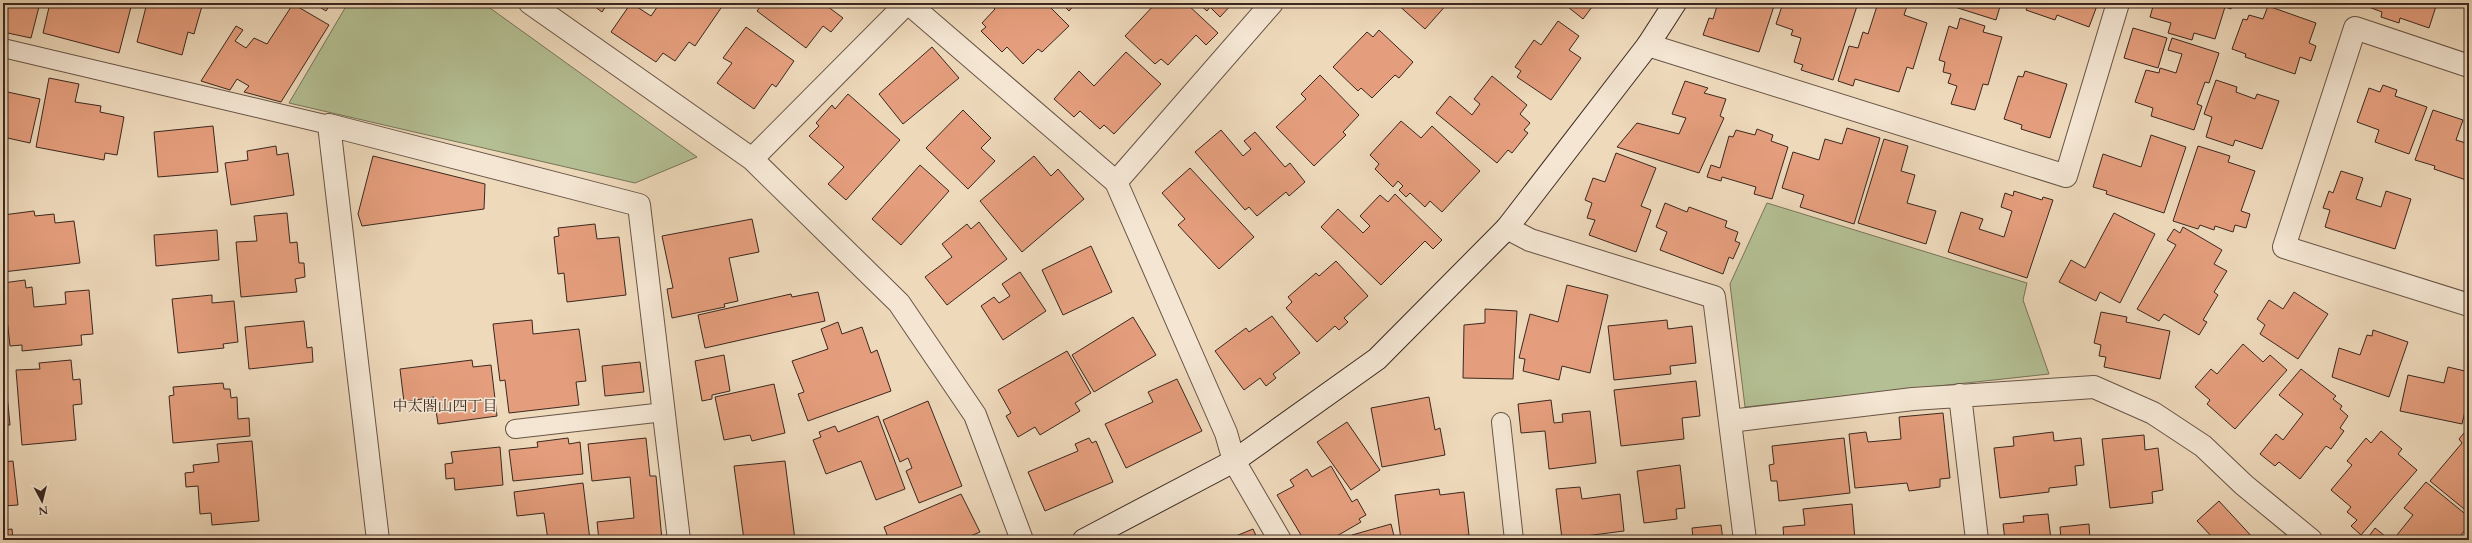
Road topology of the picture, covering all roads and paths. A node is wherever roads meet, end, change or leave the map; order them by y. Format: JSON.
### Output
{"nodes":[{"id":1,"x":530,"y":3,"type":"edge"},
{"id":2,"x":907,"y":3,"type":"edge"},
{"id":3,"x":1272,"y":3,"type":"edge"},
{"id":4,"x":1675,"y":3,"type":"edge"},
{"id":5,"x":2118,"y":3,"type":"edge"},
{"id":6,"x":1648,"y":45,"type":"junction"},
{"id":7,"x":3,"y":48,"type":"edge"},
{"id":8,"x":2469,"y":66,"type":"edge"},
{"id":9,"x":329,"y":126,"type":"junction"},
{"id":10,"x":752,"y":159,"type":"junction"},
{"id":11,"x":1116,"y":182,"type":"junction"},
{"id":12,"x":1507,"y":228,"type":"junction"},
{"id":13,"x":2469,"y":305,"type":"edge"},
{"id":14,"x":1960,"y":395,"type":"junction"},
{"id":15,"x":664,"y":412,"type":"junction"},
{"id":16,"x":1730,"y":421,"type":"junction"},
{"id":17,"x":1501,"y":422,"type":"dead end"},
{"id":18,"x":514,"y":429,"type":"dead end"},
{"id":19,"x":1234,"y":462,"type":"junction"},
{"id":20,"x":378,"y":540,"type":"edge"},
{"id":21,"x":679,"y":540,"type":"edge"},
{"id":22,"x":1022,"y":540,"type":"edge"},
{"id":23,"x":1084,"y":540,"type":"edge"},
{"id":24,"x":1280,"y":540,"type":"edge"},
{"id":25,"x":1514,"y":540,"type":"edge"},
{"id":26,"x":1745,"y":540,"type":"edge"},
{"id":27,"x":1977,"y":540,"type":"edge"},
{"id":28,"x":2311,"y":540,"type":"edge"}],
"edges":[{"from":1,"to":10,"type":"street"},
{"from":2,"to":10,"type":"street"},
{"from":2,"to":11,"type":"street"},
{"from":3,"to":11,"type":"street"},
{"from":4,"to":6,"type":"street"},
{"from":5,"to":6,"type":"street"},
{"from":6,"to":12,"type":"street"},
{"from":7,"to":9,"type":"lane"},
{"from":8,"to":13,"type":"street"},
{"from":9,"to":15,"type":"street"},
{"from":9,"to":20,"type":"street"},
{"from":10,"to":22,"type":"street"},
{"from":11,"to":19,"type":"street"},
{"from":12,"to":16,"type":"street"},
{"from":12,"to":19,"type":"street"},
{"from":14,"to":16,"type":"street"},
{"from":14,"to":27,"type":"street"},
{"from":14,"to":28,"type":"street"},
{"from":15,"to":18,"type":"lane"},
{"from":15,"to":21,"type":"street"},
{"from":16,"to":26,"type":"street"},
{"from":17,"to":25,"type":"lane"},
{"from":19,"to":23,"type":"street"},
{"from":19,"to":24,"type":"street"}]}
